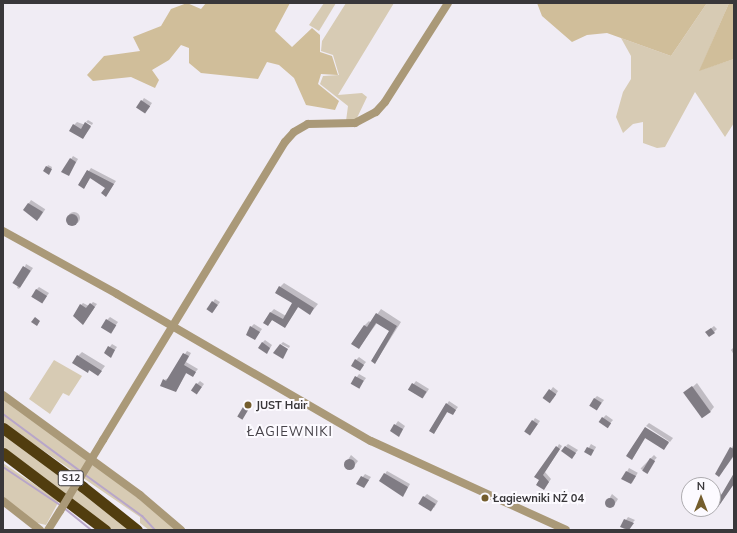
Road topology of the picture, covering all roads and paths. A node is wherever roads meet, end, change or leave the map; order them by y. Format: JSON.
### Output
{"nodes":[{"id":1,"x":448,"y":3,"type":"edge"},
{"id":2,"x":3,"y":231,"type":"edge"},
{"id":3,"x":174,"y":326,"type":"junction"},
{"id":4,"x":3,"y":395,"type":"edge"},
{"id":5,"x":3,"y":428,"type":"edge"},
{"id":6,"x":3,"y":453,"type":"edge"},
{"id":7,"x":3,"y":501,"type":"edge"},
{"id":8,"x":40,"y":530,"type":"edge"},
{"id":9,"x":48,"y":530,"type":"edge"},
{"id":10,"x":105,"y":530,"type":"edge"},
{"id":11,"x":137,"y":530,"type":"edge"},
{"id":12,"x":182,"y":530,"type":"edge"},
{"id":13,"x":566,"y":530,"type":"edge"}],
"edges":[{"from":1,"to":3,"type":"street"},
{"from":2,"to":3,"type":"street"},
{"from":3,"to":9,"type":"street","bridge":true},
{"from":3,"to":13,"type":"street"},
{"from":4,"to":12,"type":"street"},
{"from":5,"to":11,"type":"highway","number":"S12"},
{"from":6,"to":10,"type":"highway","number":"S12"},
{"from":7,"to":8,"type":"street"}]}
